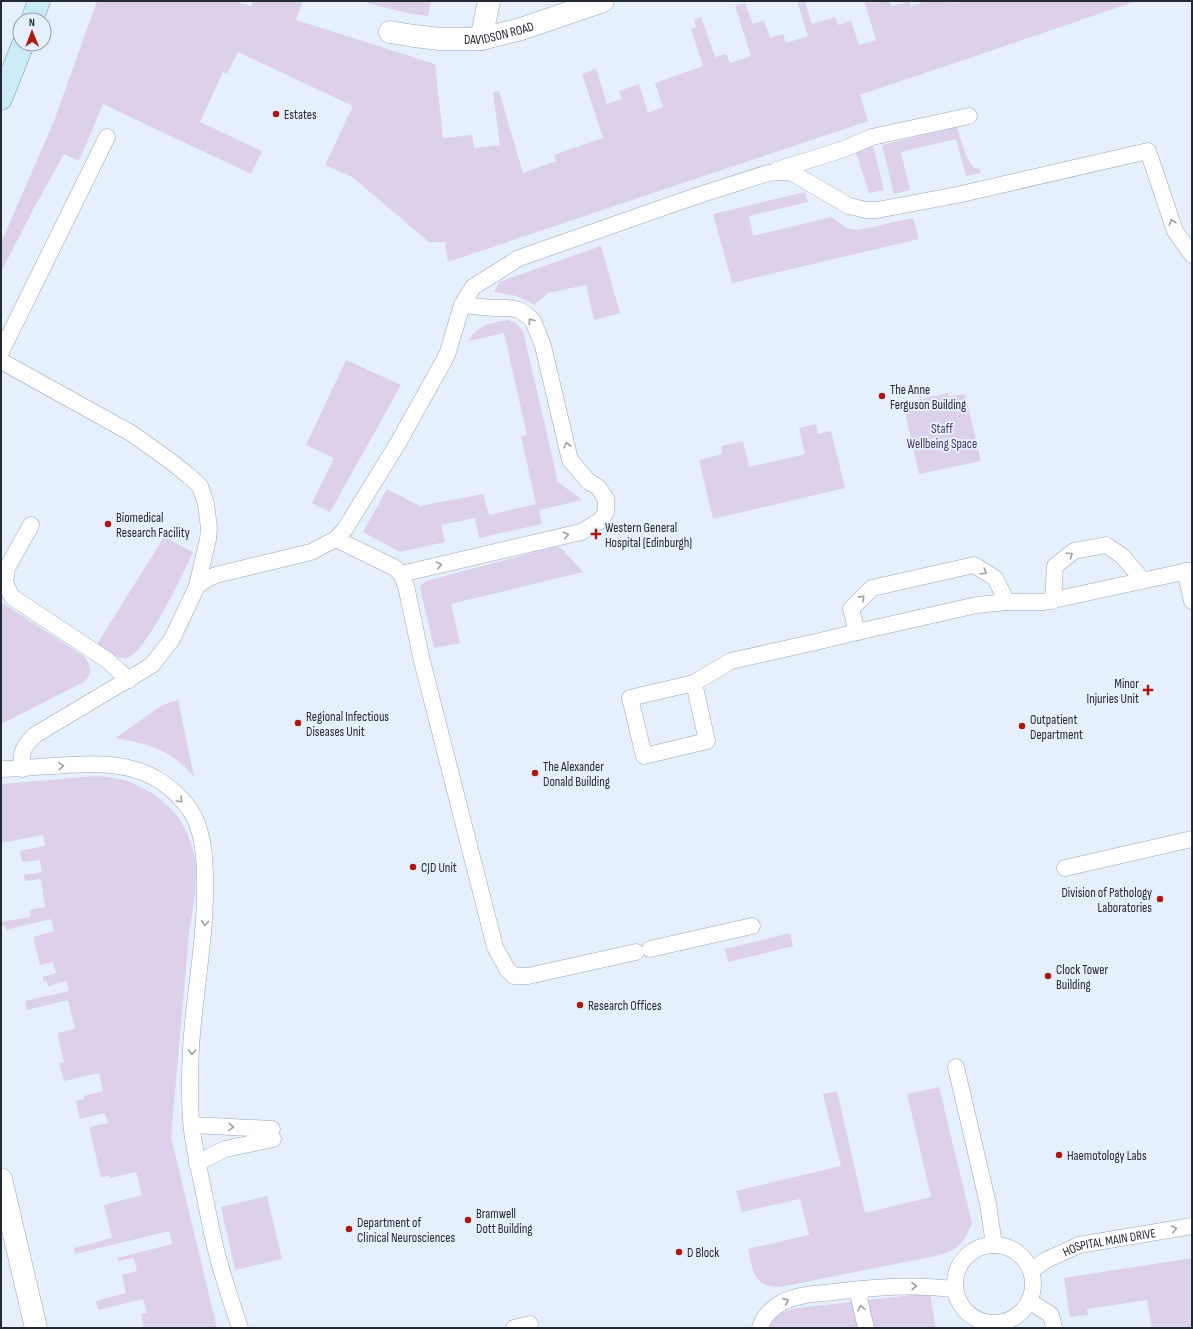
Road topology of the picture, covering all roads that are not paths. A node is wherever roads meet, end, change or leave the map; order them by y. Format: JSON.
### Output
{"nodes":[{"id":1,"x":39,"y":1,"type":"edge"},
{"id":2,"x":489,"y":1,"type":"edge"},
{"id":3,"x":603,"y":1,"type":"edge"},
{"id":4,"x":35,"y":12,"type":"edge"},
{"id":5,"x":390,"y":32,"type":"dead end"},
{"id":6,"x":481,"y":38,"type":"junction"},
{"id":7,"x":20,"y":52,"type":"edge"},
{"id":8,"x":1,"y":98,"type":"edge"},
{"id":9,"x":968,"y":116,"type":"dead end"},
{"id":10,"x":107,"y":137,"type":"dead end"},
{"id":11,"x":768,"y":173,"type":"junction"},
{"id":12,"x":1192,"y":255,"type":"edge"},
{"id":13,"x":462,"y":305,"type":"junction"},
{"id":14,"x":1,"y":352,"type":"edge"},
{"id":15,"x":1,"y":361,"type":"edge"},
{"id":16,"x":31,"y":525,"type":"dead end"},
{"id":17,"x":336,"y":539,"type":"junction"},
{"id":18,"x":1188,"y":570,"type":"edge"},
{"id":19,"x":401,"y":574,"type":"junction"},
{"id":20,"x":1143,"y":580,"type":"junction"},
{"id":21,"x":197,"y":586,"type":"junction"},
{"id":22,"x":1053,"y":600,"type":"junction"},
{"id":23,"x":1192,"y":601,"type":"edge"},
{"id":24,"x":1007,"y":602,"type":"junction"},
{"id":25,"x":856,"y":632,"type":"junction"},
{"id":26,"x":129,"y":680,"type":"junction"},
{"id":27,"x":694,"y":683,"type":"junction"},
{"id":28,"x":1,"y":769,"type":"edge"},
{"id":29,"x":22,"y":769,"type":"junction"},
{"id":30,"x":1192,"y":839,"type":"edge"},
{"id":31,"x":1065,"y":868,"type":"dead end"},
{"id":32,"x":752,"y":926,"type":"dead end"},
{"id":33,"x":956,"y":1067,"type":"dead end"},
{"id":34,"x":192,"y":1125,"type":"junction"},
{"id":35,"x":197,"y":1162,"type":"junction"},
{"id":36,"x":1,"y":1179,"type":"edge"},
{"id":37,"x":1192,"y":1226,"type":"edge"},
{"id":38,"x":994,"y":1245,"type":"junction"},
{"id":39,"x":1031,"y":1271,"type":"junction"},
{"id":40,"x":863,"y":1289,"type":"junction"},
{"id":41,"x":955,"y":1289,"type":"junction"},
{"id":42,"x":1029,"y":1301,"type":"junction"},
{"id":43,"x":530,"y":1324,"type":"dead end"},
{"id":44,"x":36,"y":1328,"type":"edge"},
{"id":45,"x":240,"y":1328,"type":"edge"},
{"id":46,"x":514,"y":1328,"type":"edge"},
{"id":47,"x":760,"y":1328,"type":"edge"},
{"id":48,"x":866,"y":1328,"type":"edge"},
{"id":49,"x":1054,"y":1328,"type":"edge"}],
"edges":[{"from":1,"to":4,"type":"main road"},
{"from":2,"to":6,"type":"street"},
{"from":3,"to":6,"type":"street","name":"DAVIDSON ROAD"},
{"from":5,"to":6,"type":"street","name":"DAVIDSON ROAD"},
{"from":7,"to":8,"type":"main road"},
{"from":9,"to":11,"type":"lane"},
{"from":10,"to":14,"type":"lane"},
{"from":12,"to":11,"type":"lane","one_way":true},
{"from":11,"to":13,"type":"lane"},
{"from":13,"to":17,"type":"lane"},
{"from":19,"to":13,"type":"lane","one_way":true},
{"from":15,"to":21,"type":"lane"},
{"from":16,"to":26,"type":"lane"},
{"from":17,"to":19,"type":"lane"},
{"from":17,"to":21,"type":"lane"},
{"from":18,"to":20,"type":"lane"},
{"from":18,"to":23,"type":"lane"},
{"from":19,"to":32,"type":"lane"},
{"from":20,"to":22,"type":"lane"},
{"from":22,"to":20,"type":"lane","one_way":true},
{"from":21,"to":26,"type":"lane"},
{"from":22,"to":24,"type":"lane"},
{"from":24,"to":25,"type":"lane"},
{"from":25,"to":24,"type":"lane","one_way":true},
{"from":25,"to":27,"type":"lane"},
{"from":26,"to":29,"type":"lane"},
{"from":27,"to":27,"type":"lane"},
{"from":28,"to":29,"type":"lane"},
{"from":29,"to":34,"type":"lane","one_way":true},
{"from":30,"to":31,"type":"lane"},
{"from":33,"to":38,"type":"lane"},
{"from":34,"to":35,"type":"lane"},
{"from":34,"to":35,"type":"lane","one_way":true},
{"from":35,"to":45,"type":"lane"},
{"from":36,"to":44,"type":"street"},
{"from":39,"to":37,"type":"lane","name":"HOSPITAL MAIN DRIVE","one_way":true},
{"from":38,"to":39,"type":"lane"},
{"from":38,"to":41,"type":"lane"},
{"from":39,"to":42,"type":"lane"},
{"from":40,"to":41,"type":"lane","one_way":true},
{"from":47,"to":40,"type":"lane","one_way":true},
{"from":48,"to":40,"type":"lane","one_way":true},
{"from":41,"to":42,"type":"lane"},
{"from":42,"to":49,"type":"lane"},
{"from":43,"to":46,"type":"lane"}]}
